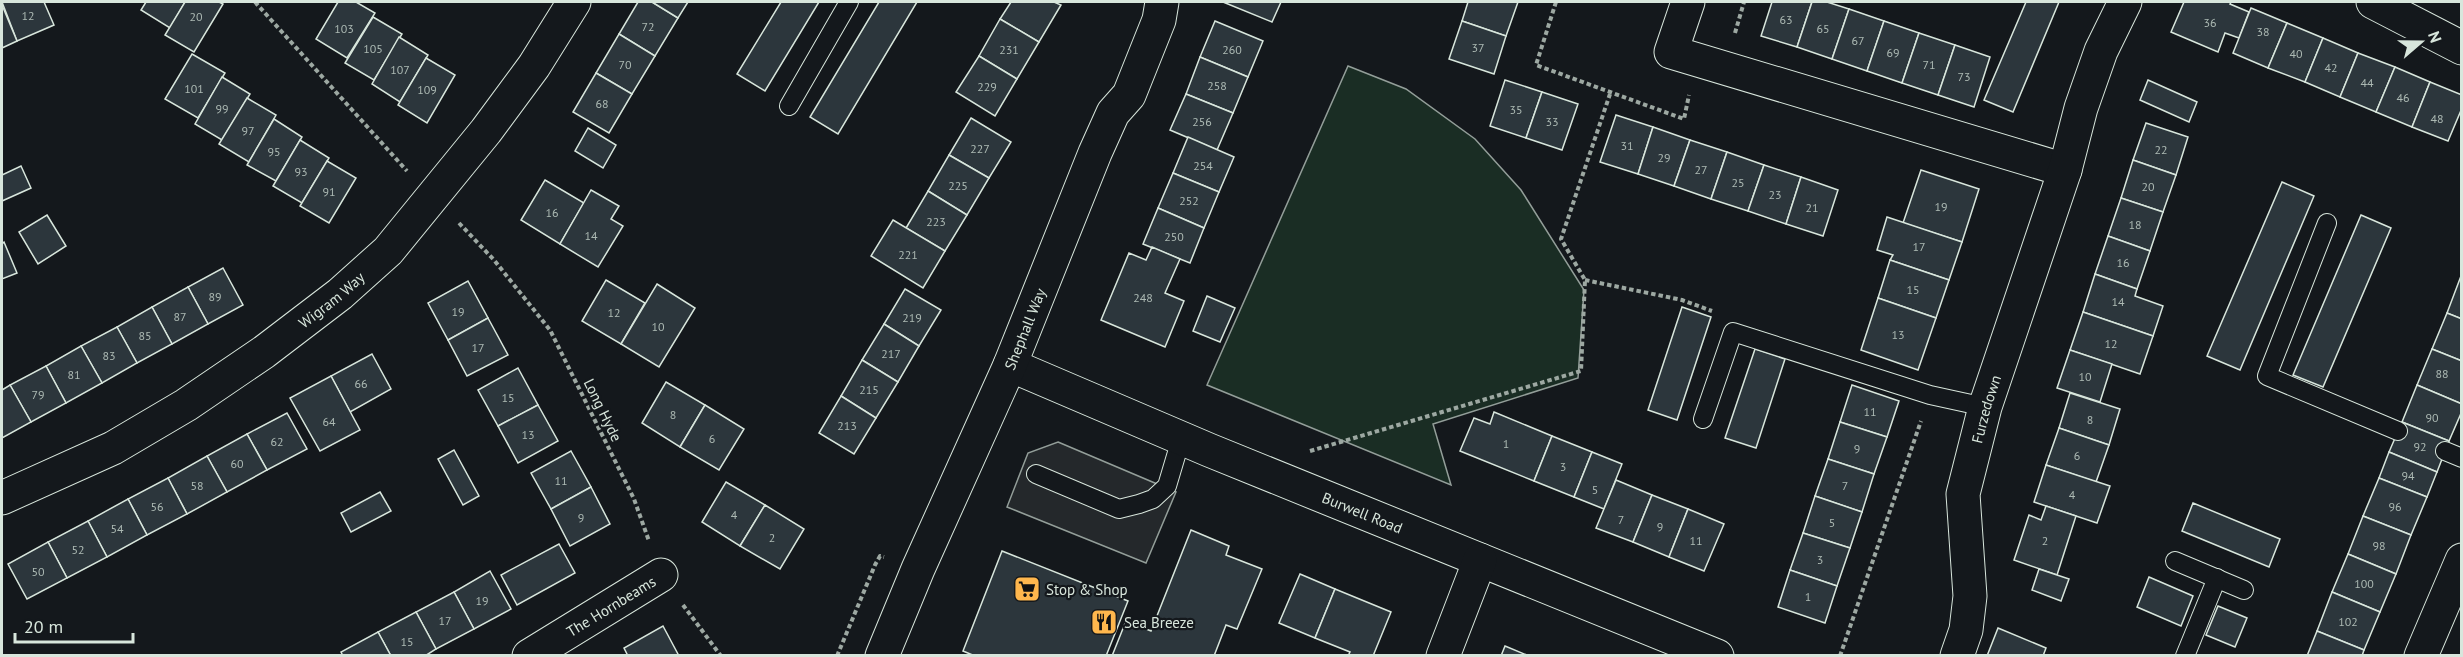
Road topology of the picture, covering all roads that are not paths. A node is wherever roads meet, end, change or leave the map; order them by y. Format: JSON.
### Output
{"nodes":[{"id":1,"x":574,"y":2,"type":"edge"},
{"id":2,"x":849,"y":2,"type":"edge"},
{"id":3,"x":1162,"y":2,"type":"edge"},
{"id":4,"x":1688,"y":2,"type":"edge"},
{"id":5,"x":2125,"y":2,"type":"edge"},
{"id":6,"x":2373,"y":2,"type":"edge"},
{"id":7,"x":2462,"y":48,"type":"edge"},
{"id":8,"x":789,"y":106,"type":"dead end"},
{"id":9,"x":2065,"y":170,"type":"junction"},
{"id":10,"x":2327,"y":223,"type":"dead end"},
{"id":11,"x":1010,"y":365,"type":"junction"},
{"id":12,"x":1985,"y":407,"type":"junction"},
{"id":13,"x":1703,"y":419,"type":"dead end"},
{"id":14,"x":2398,"y":431,"type":"dead end"},
{"id":15,"x":1181,"y":439,"type":"junction"},
{"id":16,"x":1036,"y":474,"type":"dead end"},
{"id":17,"x":2,"y":498,"type":"edge"},
{"id":18,"x":1480,"y":560,"type":"junction"},
{"id":19,"x":2462,"y":560,"type":"edge"},
{"id":20,"x":2175,"y":561,"type":"dead end"},
{"id":21,"x":661,"y":575,"type":"road end"},
{"id":22,"x":2217,"y":578,"type":"junction"},
{"id":23,"x":2244,"y":590,"type":"dead end"},
{"id":24,"x":529,"y":656,"type":"edge"},
{"id":25,"x":882,"y":656,"type":"edge"},
{"id":26,"x":1443,"y":656,"type":"edge"},
{"id":27,"x":1717,"y":656,"type":"edge"},
{"id":28,"x":1957,"y":656,"type":"edge"},
{"id":29,"x":2185,"y":656,"type":"edge"},
{"id":30,"x":2421,"y":656,"type":"edge"}],
"edges":[{"from":1,"to":17,"type":"street","name":"Wigram Way"},
{"from":2,"to":8,"type":"lane"},
{"from":3,"to":11,"type":"street","name":"Shephall Way"},
{"from":4,"to":9,"type":"street"},
{"from":5,"to":9,"type":"street","name":"Furzedown"},
{"from":6,"to":7,"type":"street"},
{"from":9,"to":12,"type":"street","name":"Furzedown"},
{"from":10,"to":14,"type":"lane"},
{"from":11,"to":15,"type":"street","name":"Burwell Road"},
{"from":11,"to":25,"type":"street","name":"Shephall Way"},
{"from":12,"to":13,"type":"lane"},
{"from":12,"to":28,"type":"street","name":"Furzedown"},
{"from":15,"to":16,"type":"lane"},
{"from":15,"to":18,"type":"street","name":"Burwell Road"},
{"from":18,"to":26,"type":"street"},
{"from":18,"to":27,"type":"street","name":"Burwell Road"},
{"from":19,"to":30,"type":"street"},
{"from":20,"to":22,"type":"lane"},
{"from":21,"to":24,"type":"street","name":"The Hornbeams"},
{"from":22,"to":23,"type":"lane"},
{"from":22,"to":29,"type":"lane"}]}
